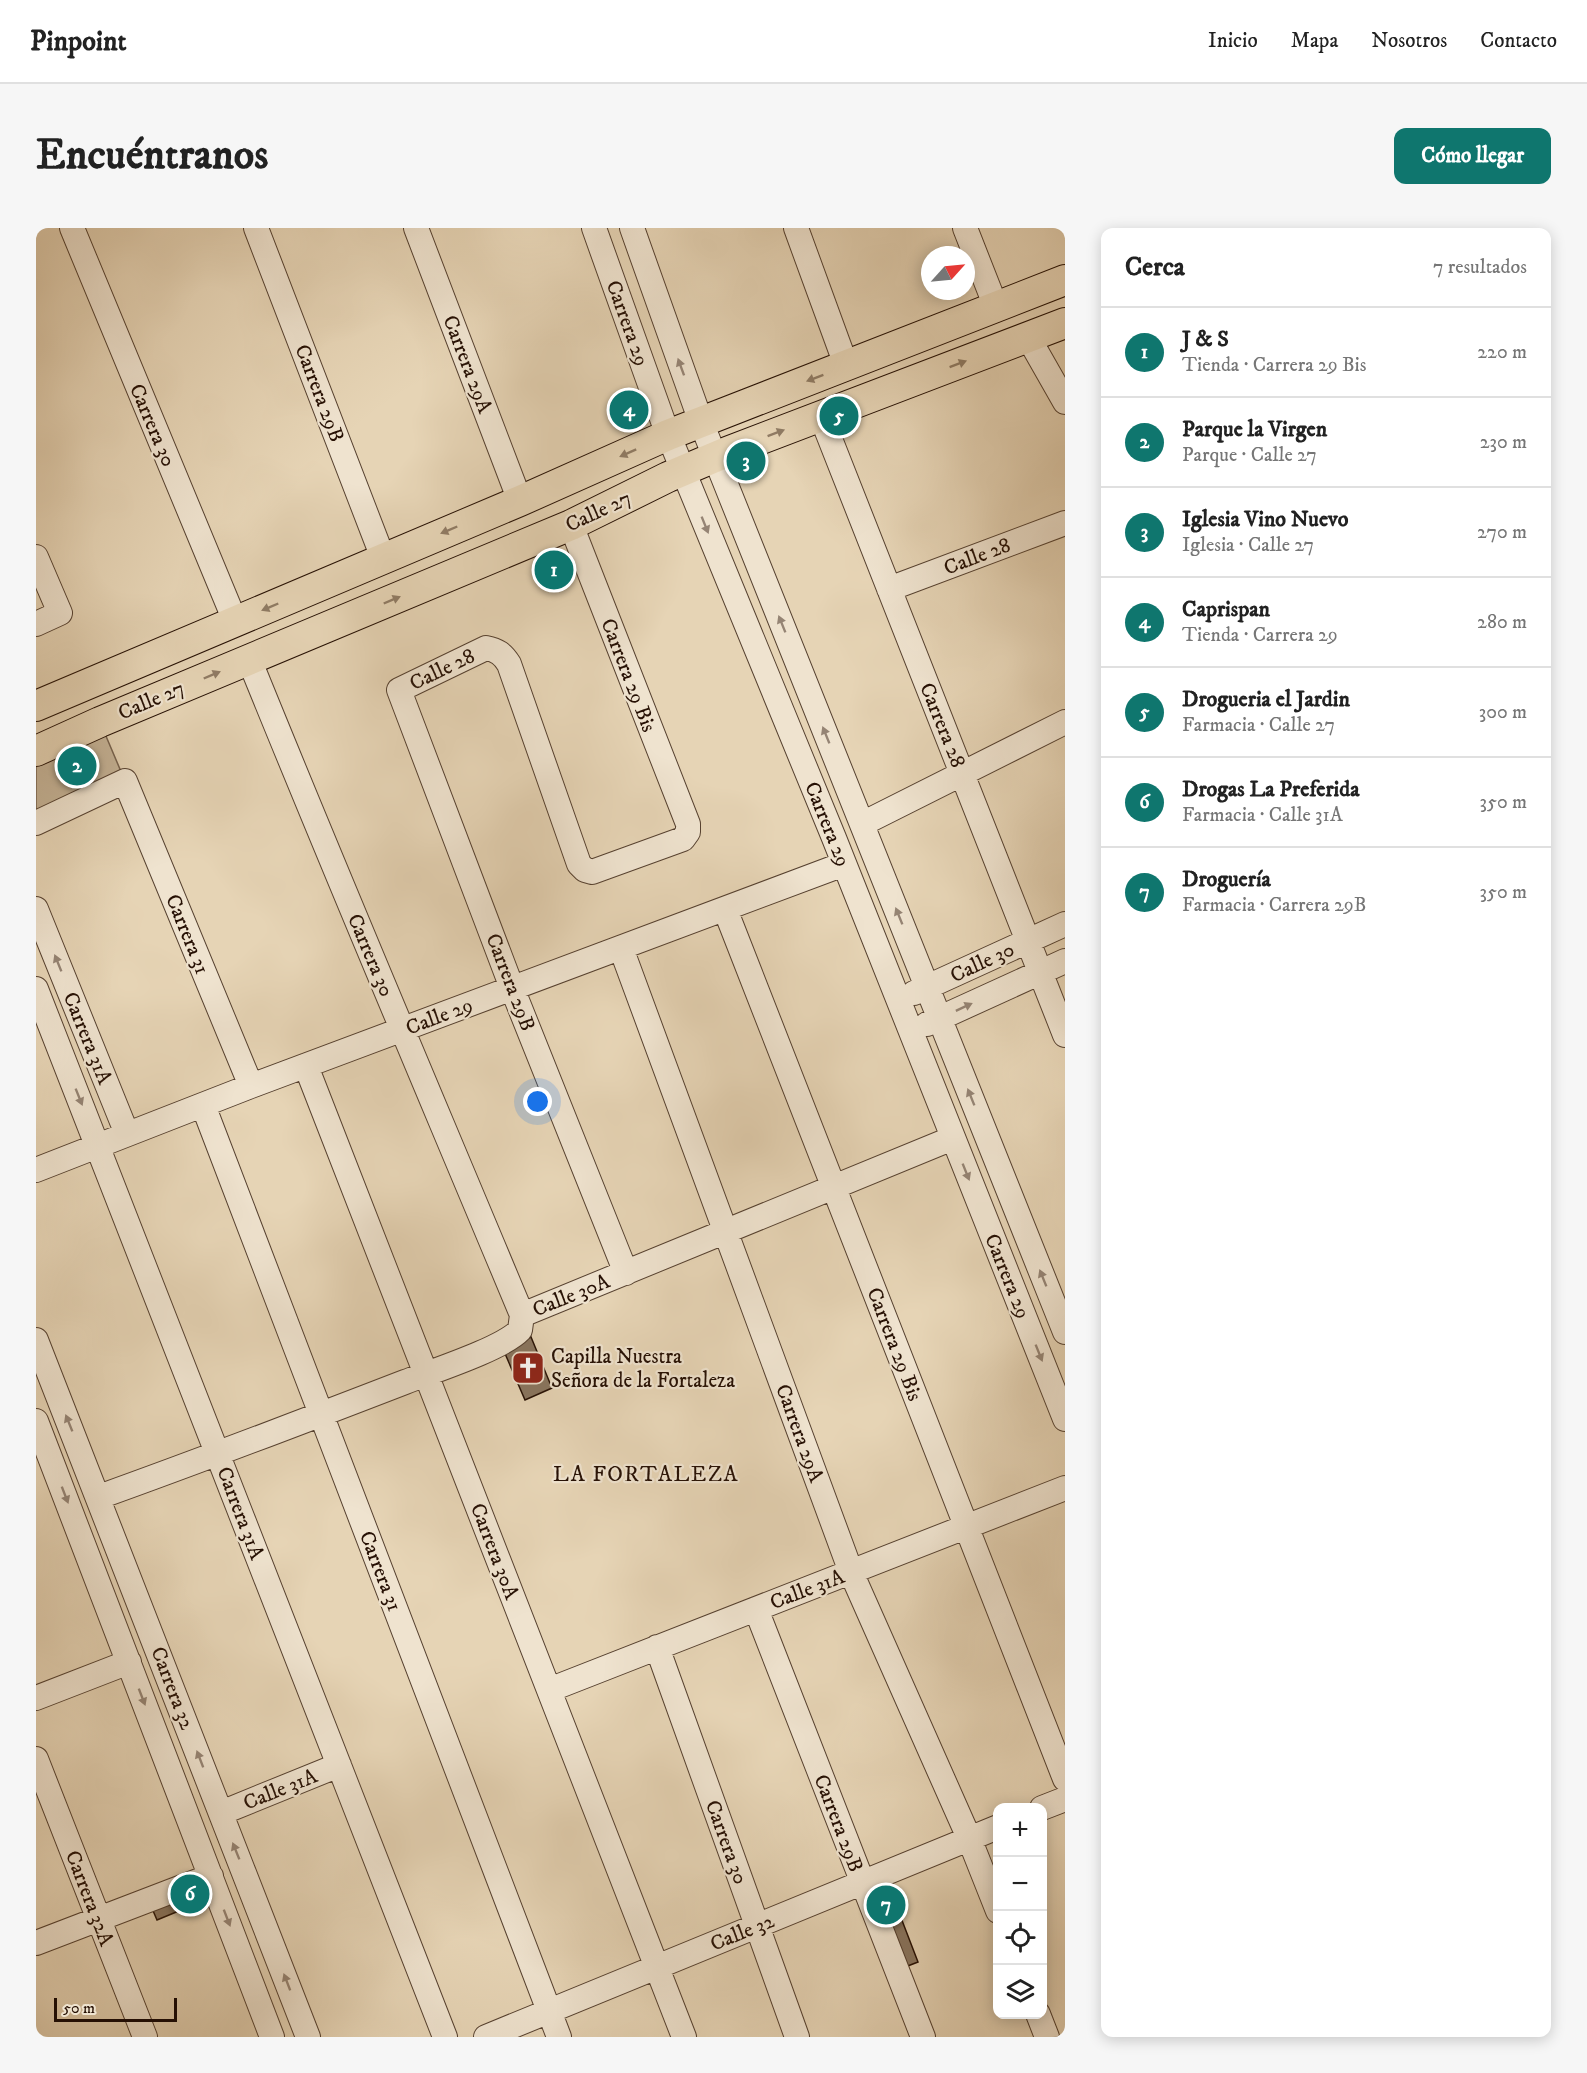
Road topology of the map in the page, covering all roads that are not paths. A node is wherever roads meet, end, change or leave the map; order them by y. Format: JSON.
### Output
{"nodes":[{"id":1,"x":72,"y":228,"type":"edge"},
{"id":2,"x":256,"y":228,"type":"edge"},
{"id":3,"x":416,"y":228,"type":"edge"},
{"id":4,"x":594,"y":228,"type":"edge"},
{"id":5,"x":632,"y":228,"type":"edge"},
{"id":6,"x":796,"y":228,"type":"edge"},
{"id":7,"x":965,"y":228,"type":"edge"},
{"id":8,"x":1065,"y":280,"type":"edge"},
{"id":9,"x":996,"y":307,"type":"junction"},
{"id":10,"x":1065,"y":323,"type":"edge"},
{"id":11,"x":1028,"y":337,"type":"junction"},
{"id":12,"x":846,"y":365,"type":"junction"},
{"id":13,"x":1065,"y":402,"type":"edge"},
{"id":14,"x":821,"y":416,"type":"junction"},
{"id":15,"x":701,"y":422,"type":"junction"},
{"id":16,"x":668,"y":435,"type":"junction"},
{"id":17,"x":716,"y":457,"type":"junction"},
{"id":18,"x":683,"y":471,"type":"junction"},
{"id":19,"x":520,"y":501,"type":"junction"},
{"id":20,"x":1065,"y":523,"type":"edge"},
{"id":21,"x":571,"y":525,"type":"junction"},
{"id":22,"x":36,"y":557,"type":"edge"},
{"id":23,"x":383,"y":558,"type":"junction"},
{"id":24,"x":889,"y":589,"type":"junction"},
{"id":25,"x":235,"y":621,"type":"junction"},
{"id":26,"x":36,"y":624,"type":"edge"},
{"id":27,"x":249,"y":659,"type":"junction"},
{"id":28,"x":399,"y":690,"type":"joint"},
{"id":29,"x":36,"y":706,"type":"edge"},
{"id":30,"x":1065,"y":722,"type":"edge"},
{"id":31,"x":36,"y":750,"type":"edge"},
{"id":32,"x":962,"y":773,"type":"junction"},
{"id":33,"x":36,"y":823,"type":"edge"},
{"id":34,"x":862,"y":824,"type":"junction"},
{"id":35,"x":844,"y":864,"type":"junction"},
{"id":36,"x":592,"y":872,"type":"joint"},
{"id":37,"x":36,"y":909,"type":"edge"},
{"id":38,"x":725,"y":909,"type":"junction"},
{"id":39,"x":1065,"y":924,"type":"edge"},
{"id":40,"x":1028,"y":940,"type":"junction"},
{"id":41,"x":621,"y":948,"type":"junction"},
{"id":42,"x":1065,"y":961,"type":"edge"},
{"id":43,"x":1040,"y":972,"type":"junction"},
{"id":44,"x":927,"y":987,"type":"junction"},
{"id":45,"x":512,"y":988,"type":"junction"},
{"id":46,"x":36,"y":989,"type":"edge"},
{"id":47,"x":899,"y":1001,"type":"junction"},
{"id":48,"x":940,"y":1018,"type":"junction"},
{"id":49,"x":403,"y":1029,"type":"junction"},
{"id":50,"x":911,"y":1031,"type":"junction"},
{"id":51,"x":1065,"y":1035,"type":"edge"},
{"id":52,"x":306,"y":1066,"type":"junction"},
{"id":53,"x":251,"y":1086,"type":"junction"},
{"id":54,"x":203,"y":1105,"type":"junction"},
{"id":55,"x":127,"y":1134,"type":"junction"},
{"id":56,"x":953,"y":1138,"type":"junction"},
{"id":57,"x":98,"y":1145,"type":"junction"},
{"id":58,"x":36,"y":1170,"type":"edge"},
{"id":59,"x":835,"y":1187,"type":"junction"},
{"id":60,"x":725,"y":1232,"type":"junction"},
{"id":61,"x":626,"y":1273,"type":"junction"},
{"id":62,"x":522,"y":1315,"type":"junction"},
{"id":63,"x":1065,"y":1332,"type":"edge"},
{"id":64,"x":36,"y":1340,"type":"edge"},
{"id":65,"x":427,"y":1374,"type":"junction"},
{"id":66,"x":322,"y":1414,"type":"junction"},
{"id":67,"x":1065,"y":1419,"type":"edge"},
{"id":68,"x":38,"y":1433,"type":"edge"},
{"id":69,"x":218,"y":1454,"type":"junction"},
{"id":70,"x":1065,"y":1488,"type":"edge"},
{"id":71,"x":99,"y":1497,"type":"junction"},
{"id":72,"x":966,"y":1527,"type":"junction"},
{"id":73,"x":851,"y":1572,"type":"junction"},
{"id":74,"x":756,"y":1609,"type":"junction"},
{"id":75,"x":657,"y":1647,"type":"junction"},
{"id":76,"x":129,"y":1662,"type":"junction"},
{"id":77,"x":549,"y":1690,"type":"junction"},
{"id":78,"x":36,"y":1698,"type":"edge"},
{"id":79,"x":36,"y":1759,"type":"edge"},
{"id":80,"x":339,"y":1765,"type":"junction"},
{"id":81,"x":1065,"y":1779,"type":"edge"},
{"id":82,"x":1065,"y":1799,"type":"edge"},
{"id":83,"x":1047,"y":1806,"type":"edge"},
{"id":84,"x":221,"y":1813,"type":"junction"},
{"id":85,"x":993,"y":1829,"type":"edge"},
{"id":86,"x":969,"y":1839,"type":"junction"},
{"id":87,"x":211,"y":1876,"type":"junction"},
{"id":88,"x":862,"y":1882,"type":"junction"},
{"id":89,"x":993,"y":1899,"type":"edge"},
{"id":90,"x":98,"y":1918,"type":"junction"},
{"id":91,"x":757,"y":1926,"type":"junction"},
{"id":92,"x":36,"y":1943,"type":"edge"},
{"id":93,"x":657,"y":1967,"type":"junction"},
{"id":94,"x":549,"y":2011,"type":"junction"},
{"id":95,"x":1040,"y":2019,"type":"edge"},
{"id":96,"x":145,"y":2037,"type":"edge"},
{"id":97,"x":272,"y":2037,"type":"edge"},
{"id":98,"x":308,"y":2037,"type":"edge"},
{"id":99,"x":445,"y":2037,"type":"edge"},
{"id":100,"x":486,"y":2037,"type":"edge"},
{"id":101,"x":559,"y":2037,"type":"edge"},
{"id":102,"x":684,"y":2037,"type":"edge"},
{"id":103,"x":797,"y":2037,"type":"edge"},
{"id":104,"x":922,"y":2037,"type":"edge"},
{"id":105,"x":1047,"y":2037,"type":"edge"}],
"edges":[{"from":1,"to":25,"type":"street","name":"Carrera 30"},
{"from":2,"to":23,"type":"street","name":"Carrera 29B"},
{"from":3,"to":19,"type":"street","name":"Carrera 29A"},
{"from":4,"to":16,"type":"street","name":"Carrera 29"},
{"from":15,"to":5,"type":"street","name":"Carrera 29","one_way":true},
{"from":6,"to":12,"type":"street"},
{"from":7,"to":9,"type":"street"},
{"from":8,"to":9,"type":"main road","name":"Calle 27"},
{"from":9,"to":12,"type":"main road","name":"Calle 27"},
{"from":10,"to":11,"type":"main road","name":"Calle 27"},
{"from":11,"to":13,"type":"street"},
{"from":14,"to":11,"type":"main road","name":"Calle 27","one_way":true},
{"from":12,"to":15,"type":"main road","name":"Calle 27","one_way":true},
{"from":17,"to":14,"type":"main road","name":"Calle 27","one_way":true},
{"from":14,"to":24,"type":"street","name":"Carrera 28"},
{"from":15,"to":16,"type":"main road","name":"Calle 27"},
{"from":15,"to":17,"type":"street","name":"Carrera 29"},
{"from":16,"to":18,"type":"street","name":"Carrera 29"},
{"from":16,"to":19,"type":"main road","name":"Calle 27","one_way":true},
{"from":17,"to":18,"type":"main road","name":"Calle 27"},
{"from":34,"to":17,"type":"street","name":"Carrera 29","one_way":true},
{"from":18,"to":21,"type":"main road","name":"Calle 27"},
{"from":18,"to":35,"type":"street","name":"Carrera 29","one_way":true},
{"from":19,"to":23,"type":"main road","name":"Calle 27","one_way":true},
{"from":20,"to":24,"type":"street","name":"Calle 28"},
{"from":27,"to":21,"type":"main road","name":"Calle 27","one_way":true},
{"from":21,"to":36,"type":"street","name":"Carrera 29 Bis"},
{"from":22,"to":26,"type":"street"},
{"from":23,"to":25,"type":"main road","name":"Calle 27","one_way":true},
{"from":24,"to":32,"type":"street","name":"Carrera 28"},
{"from":25,"to":29,"type":"main road","name":"Calle 27"},
{"from":31,"to":27,"type":"main road","name":"Calle 27","one_way":true},
{"from":27,"to":49,"type":"street","name":"Carrera 30"},
{"from":28,"to":36,"type":"street","name":"Calle 28"},
{"from":28,"to":45,"type":"street","name":"Carrera 29B"},
{"from":30,"to":32,"type":"street"},
{"from":32,"to":34,"type":"street"},
{"from":32,"to":40,"type":"street","name":"Carrera 28"},
{"from":33,"to":53,"type":"street","name":"Carrera 31"},
{"from":44,"to":34,"type":"street","name":"Carrera 29","one_way":true},
{"from":35,"to":38,"type":"street","name":"Calle 29"},
{"from":35,"to":47,"type":"street","name":"Carrera 29"},
{"from":55,"to":37,"type":"street","name":"Carrera 31A","one_way":true},
{"from":38,"to":41,"type":"street","name":"Calle 29"},
{"from":38,"to":59,"type":"street","name":"Carrera 29 Bis"},
{"from":39,"to":40,"type":"street","name":"Calle 30"},
{"from":40,"to":43,"type":"street","name":"Carrera 28"},
{"from":40,"to":44,"type":"street","name":"Calle 30"},
{"from":41,"to":45,"type":"street","name":"Calle 29"},
{"from":41,"to":60,"type":"street","name":"Carrera 29A"},
{"from":42,"to":43,"type":"street","name":"Calle 30"},
{"from":48,"to":43,"type":"street","name":"Calle 30","one_way":true},
{"from":43,"to":51,"type":"street","name":"Carrera 28"},
{"from":44,"to":47,"type":"street","name":"Calle 30"},
{"from":44,"to":48,"type":"street","name":"Carrera 29"},
{"from":45,"to":49,"type":"street","name":"Calle 29"},
{"from":45,"to":61,"type":"street","name":"Carrera 29B"},
{"from":46,"to":57,"type":"street","name":"Carrera 31A","one_way":true},
{"from":47,"to":50,"type":"street","name":"Carrera 29"},
{"from":48,"to":50,"type":"street","name":"Calle 30"},
{"from":63,"to":48,"type":"street","name":"Carrera 29","one_way":true},
{"from":49,"to":52,"type":"street","name":"Calle 29"},
{"from":49,"to":62,"type":"street","name":"Carrera 30"},
{"from":50,"to":56,"type":"street","name":"Carrera 29"},
{"from":52,"to":53,"type":"street","name":"Calle 29"},
{"from":52,"to":65,"type":"street","name":"Carrera 30A"},
{"from":53,"to":54,"type":"street","name":"Calle 29"},
{"from":54,"to":55,"type":"street","name":"Calle 29"},
{"from":54,"to":66,"type":"street","name":"Carrera 31"},
{"from":55,"to":57,"type":"street","name":"Calle 29"},
{"from":56,"to":59,"type":"street","name":"Calle 30A"},
{"from":56,"to":67,"type":"street","name":"Carrera 29","one_way":true},
{"from":57,"to":58,"type":"street","name":"Calle 29"},
{"from":57,"to":69,"type":"street","name":"Carrera 31A"},
{"from":59,"to":60,"type":"street","name":"Calle 30A"},
{"from":59,"to":72,"type":"street","name":"Carrera 29 Bis"},
{"from":60,"to":61,"type":"street","name":"Calle 30A"},
{"from":60,"to":73,"type":"street","name":"Carrera 29A"},
{"from":61,"to":62,"type":"street","name":"Calle 30A"},
{"from":62,"to":65,"type":"street","name":"Calle 30A"},
{"from":71,"to":64,"type":"street","name":"Carrera 32","one_way":true},
{"from":65,"to":66,"type":"street","name":"Calle 30A"},
{"from":65,"to":77,"type":"street","name":"Carrera 30A"},
{"from":66,"to":69,"type":"street","name":"Calle 30A"},
{"from":66,"to":94,"type":"street","name":"Carrera 31"},
{"from":68,"to":76,"type":"street","name":"Carrera 32","one_way":true},
{"from":69,"to":71,"type":"street","name":"Calle 30A"},
{"from":69,"to":80,"type":"street","name":"Carrera 31A"},
{"from":70,"to":72,"type":"street","name":"Calle 31A"},
{"from":84,"to":71,"type":"street","name":"Carrera 32","one_way":true},
{"from":72,"to":73,"type":"street","name":"Calle 31A"},
{"from":72,"to":81,"type":"street","name":"Carrera 29 Bis"},
{"from":73,"to":74,"type":"street","name":"Calle 31A"},
{"from":73,"to":86,"type":"street","name":"Carrera 29A"},
{"from":74,"to":75,"type":"street","name":"Calle 31A"},
{"from":74,"to":88,"type":"street","name":"Carrera 29B"},
{"from":75,"to":77,"type":"street","name":"Calle 31A"},
{"from":75,"to":91,"type":"street","name":"Carrera 30"},
{"from":76,"to":78,"type":"street"},
{"from":76,"to":87,"type":"street","name":"Carrera 32","one_way":true},
{"from":77,"to":93,"type":"street","name":"Carrera 30A"},
{"from":79,"to":90,"type":"street","name":"Carrera 32A"},
{"from":80,"to":84,"type":"street","name":"Calle 31A"},
{"from":80,"to":99,"type":"street","name":"Carrera 31A"},
{"from":82,"to":83,"type":"street"},
{"from":98,"to":84,"type":"street","name":"Carrera 32","one_way":true},
{"from":85,"to":86,"type":"street","name":"Calle 32"},
{"from":86,"to":88,"type":"street","name":"Calle 32"},
{"from":86,"to":89,"type":"street","name":"Carrera 29A"},
{"from":87,"to":90,"type":"street"},
{"from":87,"to":97,"type":"street","name":"Carrera 32","one_way":true},
{"from":88,"to":91,"type":"street","name":"Calle 32"},
{"from":88,"to":104,"type":"street","name":"Carrera 29B"},
{"from":90,"to":92,"type":"street"},
{"from":90,"to":96,"type":"street","name":"Carrera 32A"},
{"from":91,"to":93,"type":"street","name":"Calle 32"},
{"from":91,"to":103,"type":"street","name":"Carrera 30"},
{"from":93,"to":94,"type":"street","name":"Calle 32"},
{"from":93,"to":102,"type":"street","name":"Carrera 30A"},
{"from":94,"to":100,"type":"street","name":"Calle 32"},
{"from":94,"to":101,"type":"street","name":"Carrera 31"},
{"from":95,"to":105,"type":"street"}]}
